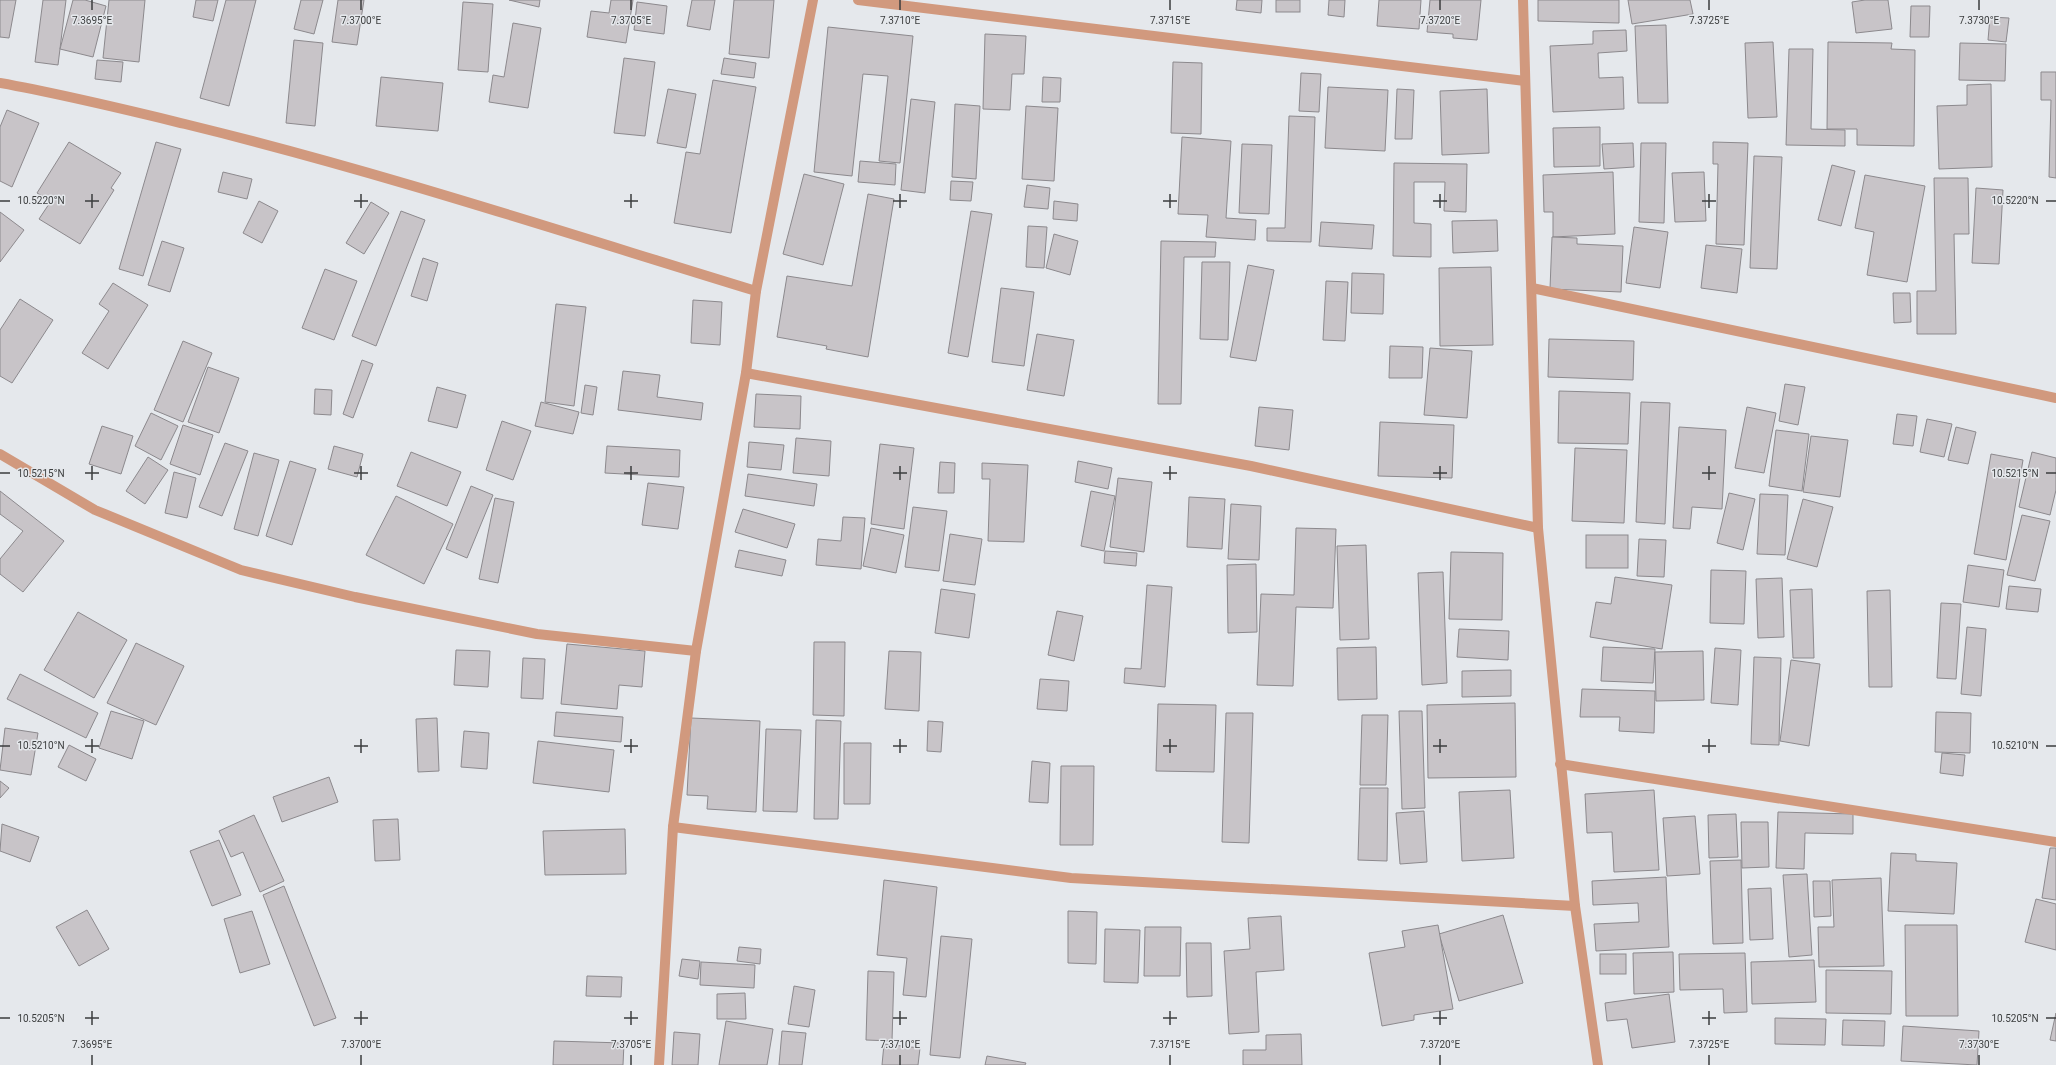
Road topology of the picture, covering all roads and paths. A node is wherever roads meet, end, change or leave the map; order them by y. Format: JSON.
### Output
{"nodes":[{"id":1,"x":813,"y":0,"type":"edge"},
{"id":2,"x":858,"y":0,"type":"edge"},
{"id":3,"x":1523,"y":0,"type":"edge"},
{"id":4,"x":1525,"y":81,"type":"junction"},
{"id":5,"x":0,"y":83,"type":"edge"},
{"id":6,"x":1532,"y":288,"type":"junction"},
{"id":7,"x":756,"y":291,"type":"junction"},
{"id":8,"x":746,"y":373,"type":"junction"},
{"id":9,"x":2056,"y":398,"type":"edge"},
{"id":10,"x":0,"y":454,"type":"edge"},
{"id":11,"x":1538,"y":528,"type":"junction"},
{"id":12,"x":696,"y":651,"type":"junction"},
{"id":13,"x":1560,"y":764,"type":"junction"},
{"id":14,"x":673,"y":827,"type":"junction"},
{"id":15,"x":2056,"y":842,"type":"edge"},
{"id":16,"x":1575,"y":906,"type":"junction"},
{"id":17,"x":659,"y":1065,"type":"edge"},
{"id":18,"x":1598,"y":1065,"type":"edge"}],
"edges":[{"from":1,"to":7,"type":"street"},
{"from":2,"to":4,"type":"street"},
{"from":3,"to":4,"type":"street"},
{"from":4,"to":6,"type":"street"},
{"from":5,"to":7,"type":"street"},
{"from":6,"to":9,"type":"street"},
{"from":6,"to":11,"type":"street"},
{"from":7,"to":8,"type":"street"},
{"from":8,"to":11,"type":"street"},
{"from":8,"to":12,"type":"street"},
{"from":10,"to":12,"type":"street"},
{"from":11,"to":13,"type":"street"},
{"from":12,"to":14,"type":"street"},
{"from":13,"to":15,"type":"street"},
{"from":13,"to":16,"type":"street"},
{"from":14,"to":16,"type":"street"},
{"from":14,"to":17,"type":"street"},
{"from":16,"to":18,"type":"street"}]}
